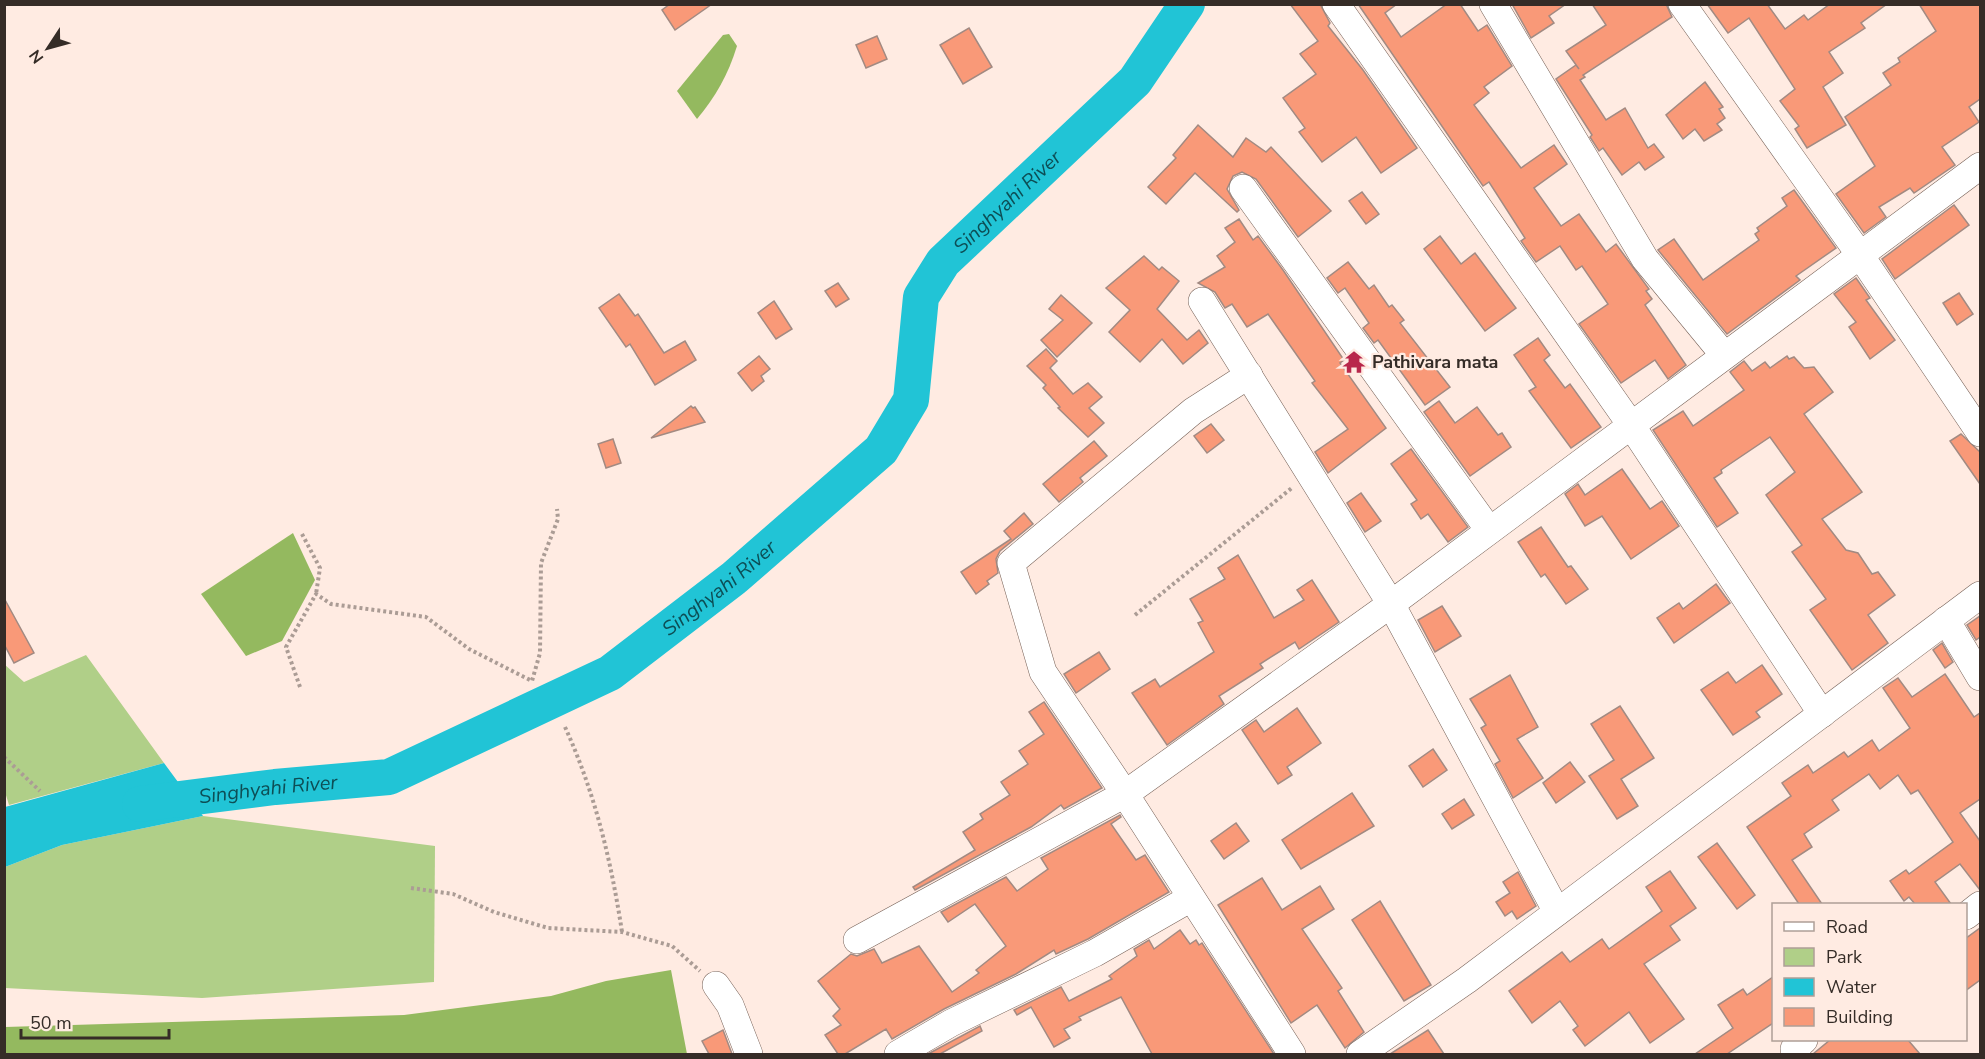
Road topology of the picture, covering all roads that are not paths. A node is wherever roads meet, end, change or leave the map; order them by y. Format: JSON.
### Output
{"nodes":[{"id":1,"x":1336,"y":4,"type":"edge"},
{"id":2,"x":1493,"y":4,"type":"edge"},
{"id":3,"x":1682,"y":4,"type":"edge"},
{"id":4,"x":1980,"y":166,"type":"edge"},
{"id":5,"x":1243,"y":188,"type":"dead end"},
{"id":6,"x":1860,"y":255,"type":"junction"},
{"id":7,"x":1202,"y":301,"type":"dead end"},
{"id":8,"x":1724,"y":355,"type":"junction"},
{"id":9,"x":1249,"y":375,"type":"junction"},
{"id":10,"x":1631,"y":425,"type":"junction"},
{"id":11,"x":1980,"y":433,"type":"edge"},
{"id":12,"x":1489,"y":530,"type":"junction"},
{"id":13,"x":1980,"y":595,"type":"edge"},
{"id":14,"x":1391,"y":603,"type":"junction"},
{"id":15,"x":1946,"y":620,"type":"junction"},
{"id":16,"x":1980,"y":676,"type":"edge"},
{"id":17,"x":1822,"y":714,"type":"junction"},
{"id":18,"x":1125,"y":794,"type":"junction"},
{"id":19,"x":1191,"y":898,"type":"junction"},
{"id":20,"x":1980,"y":905,"type":"edge"},
{"id":21,"x":1557,"y":912,"type":"junction"},
{"id":22,"x":1967,"y":915,"type":"edge"},
{"id":23,"x":857,"y":940,"type":"dead end"},
{"id":24,"x":716,"y":985,"type":"road end"},
{"id":25,"x":1803,"y":1041,"type":"edge"},
{"id":26,"x":749,"y":1054,"type":"edge"},
{"id":27,"x":898,"y":1054,"type":"edge"},
{"id":28,"x":1292,"y":1054,"type":"edge"},
{"id":29,"x":1360,"y":1054,"type":"edge"},
{"id":30,"x":1797,"y":1054,"type":"edge"}],
"edges":[{"from":1,"to":10,"type":"street"},
{"from":2,"to":8,"type":"street"},
{"from":3,"to":6,"type":"street"},
{"from":4,"to":6,"type":"street"},
{"from":5,"to":12,"type":"street"},
{"from":6,"to":8,"type":"street"},
{"from":6,"to":11,"type":"street"},
{"from":7,"to":9,"type":"street"},
{"from":8,"to":10,"type":"street"},
{"from":9,"to":14,"type":"street"},
{"from":9,"to":18,"type":"street"},
{"from":10,"to":12,"type":"street"},
{"from":10,"to":17,"type":"street"},
{"from":12,"to":14,"type":"street"},
{"from":13,"to":15,"type":"street"},
{"from":14,"to":18,"type":"street"},
{"from":14,"to":21,"type":"street"},
{"from":15,"to":16,"type":"street"},
{"from":15,"to":17,"type":"street"},
{"from":17,"to":21,"type":"street"},
{"from":18,"to":19,"type":"street"},
{"from":18,"to":23,"type":"street"},
{"from":19,"to":27,"type":"street"},
{"from":19,"to":28,"type":"street"},
{"from":20,"to":22,"type":"street"},
{"from":21,"to":29,"type":"street"},
{"from":24,"to":26,"type":"street"},
{"from":25,"to":30,"type":"street"}]}
